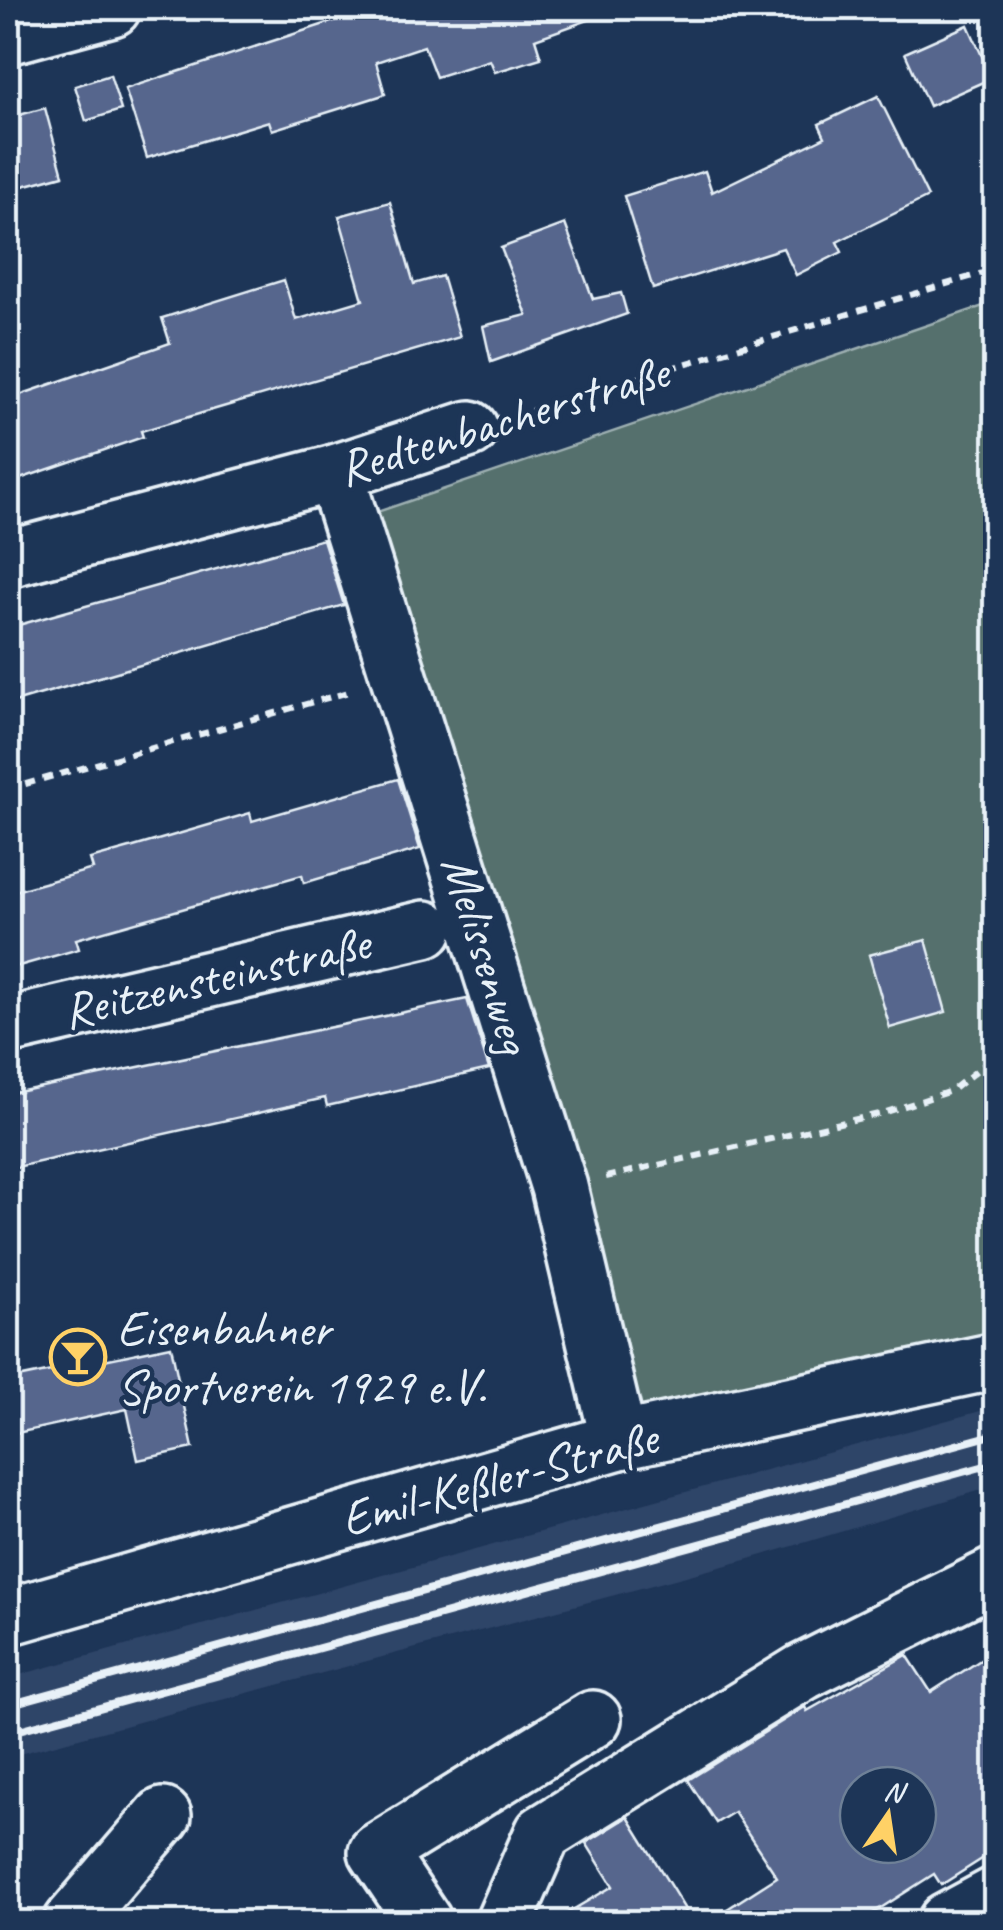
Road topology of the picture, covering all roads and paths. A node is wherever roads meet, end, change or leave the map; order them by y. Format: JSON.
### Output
{"nodes":[{"id":1,"x":112,"y":8,"type":"edge"},
{"id":2,"x":8,"y":36,"type":"edge"},
{"id":3,"x":996,"y":269,"type":"edge"},
{"id":4,"x":470,"y":429,"type":"joint"},
{"id":5,"x":336,"y":473,"type":"junction"},
{"id":6,"x":8,"y":560,"type":"edge"},
{"id":7,"x":396,"y":678,"type":"junction"},
{"id":8,"x":8,"y":790,"type":"edge"},
{"id":9,"x":425,"y":928,"type":"dead end"},
{"id":10,"x":8,"y":1026,"type":"edge"},
{"id":11,"x":996,"y":1055,"type":"edge"},
{"id":12,"x":559,"y":1188,"type":"junction"},
{"id":13,"x":996,"y":1361,"type":"edge"},
{"id":14,"x":618,"y":1441,"type":"junction"},
{"id":15,"x":996,"y":1575,"type":"edge"},
{"id":16,"x":8,"y":1617,"type":"edge"},
{"id":17,"x":593,"y":1719,"type":"dead end"},
{"id":18,"x":163,"y":1816,"type":"dead end"},
{"id":19,"x":996,"y":1895,"type":"edge"},
{"id":20,"x":72,"y":1922,"type":"edge"},
{"id":21,"x":424,"y":1922,"type":"edge"},
{"id":22,"x":504,"y":1922,"type":"edge"},
{"id":23,"x":946,"y":1922,"type":"edge"}],
"edges":[{"from":1,"to":2,"type":"street"},
{"from":3,"to":4,"type":"path","name":"Redtenbacherstraße"},
{"from":4,"to":5,"type":"street","name":"Redtenbacherstraße"},
{"from":5,"to":6,"type":"street","name":"Redtenbacherstraße"},
{"from":5,"to":7,"type":"street","name":"Melissenweg"},
{"from":7,"to":8,"type":"path"},
{"from":7,"to":12,"type":"street","name":"Melissenweg"},
{"from":9,"to":10,"type":"street","name":"Reitzensteinstraße"},
{"from":11,"to":12,"type":"path"},
{"from":12,"to":14,"type":"street","name":"Melissenweg"},
{"from":13,"to":14,"type":"street","name":"Emil-Keßler-Straße"},
{"from":14,"to":16,"type":"street","name":"Emil-Keßler-Straße"},
{"from":15,"to":22,"type":"street"},
{"from":17,"to":21,"type":"street"},
{"from":18,"to":20,"type":"street"},
{"from":19,"to":23,"type":"street"}]}
